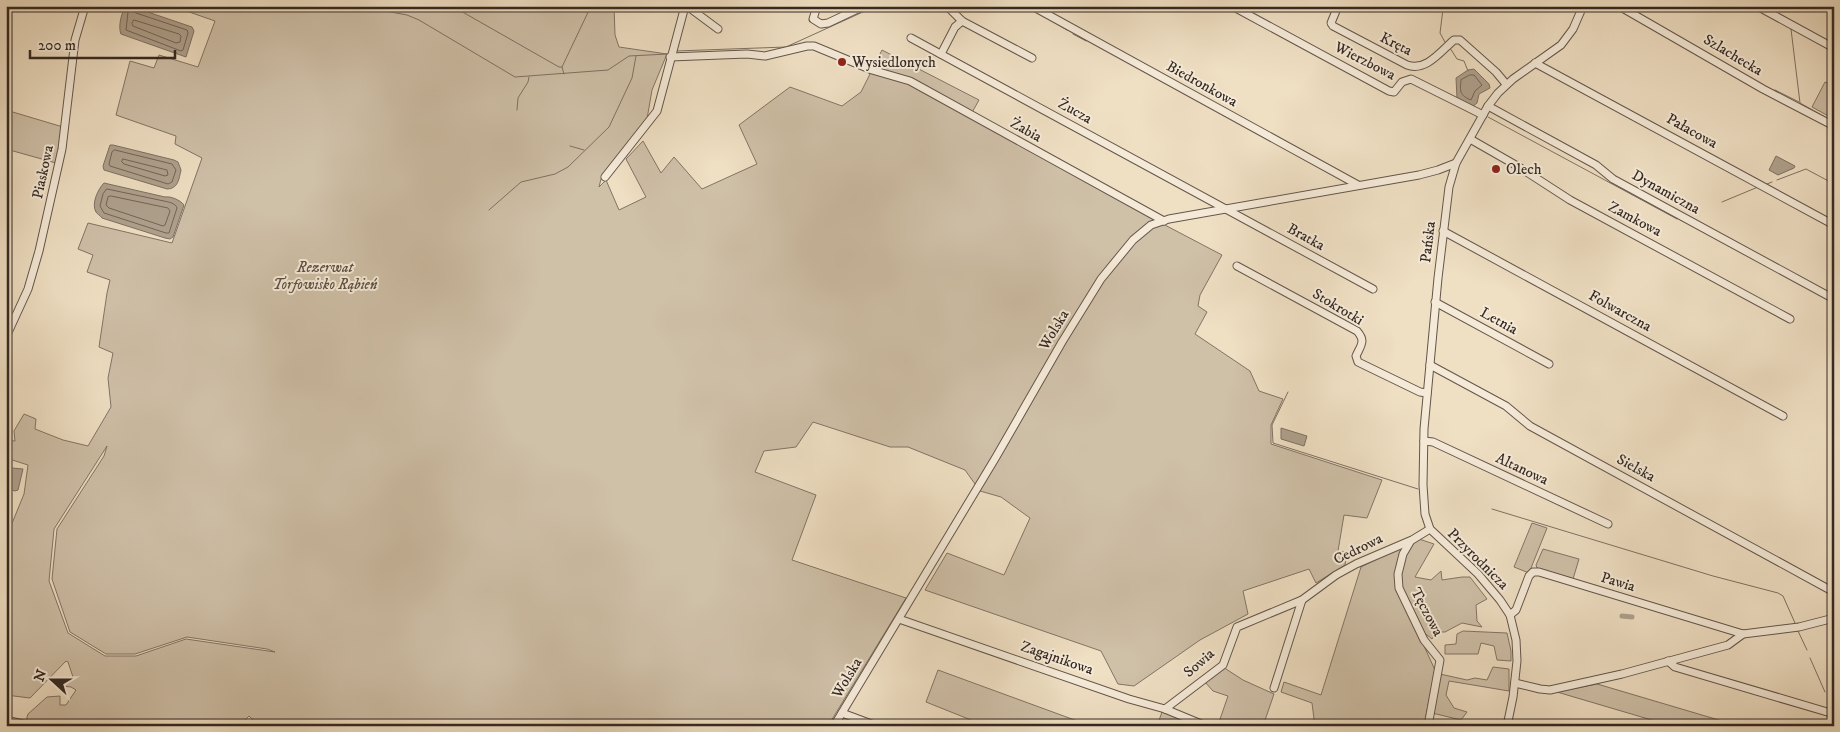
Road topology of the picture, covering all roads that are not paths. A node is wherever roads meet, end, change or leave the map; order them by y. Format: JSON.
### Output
{"nodes":[{"id":1,"x":85,"y":6,"type":"edge"},
{"id":2,"x":686,"y":6,"type":"edge"},
{"id":3,"x":817,"y":6,"type":"edge"},
{"id":4,"x":864,"y":6,"type":"edge"},
{"id":5,"x":1032,"y":6,"type":"edge"},
{"id":6,"x":1232,"y":6,"type":"edge"},
{"id":7,"x":1338,"y":6,"type":"edge"},
{"id":8,"x":1583,"y":6,"type":"edge"},
{"id":9,"x":1619,"y":6,"type":"edge"},
{"id":10,"x":1757,"y":6,"type":"edge"},
{"id":11,"x":950,"y":9,"type":"dead end"},
{"id":12,"x":962,"y":21,"type":"junction"},
{"id":13,"x":718,"y":29,"type":"dead end"},
{"id":14,"x":911,"y":38,"type":"dead end"},
{"id":15,"x":1834,"y":48,"type":"edge"},
{"id":16,"x":941,"y":54,"type":"junction"},
{"id":17,"x":670,"y":57,"type":"junction"},
{"id":18,"x":1032,"y":58,"type":"dead end"},
{"id":19,"x":1536,"y":63,"type":"junction"},
{"id":20,"x":1506,"y":84,"type":"junction"},
{"id":21,"x":1488,"y":106,"type":"junction"},
{"id":22,"x":1482,"y":115,"type":"junction"},
{"id":23,"x":1834,"y":126,"type":"edge"},
{"id":24,"x":1470,"y":139,"type":"junction"},
{"id":25,"x":1456,"y":163,"type":"junction"},
{"id":26,"x":605,"y":177,"type":"dead end"},
{"id":27,"x":1358,"y":186,"type":"junction"},
{"id":28,"x":1226,"y":209,"type":"junction"},
{"id":29,"x":1164,"y":221,"type":"junction"},
{"id":30,"x":1834,"y":225,"type":"edge"},
{"id":31,"x":1443,"y":231,"type":"junction"},
{"id":32,"x":1237,"y":266,"type":"dead end"},
{"id":33,"x":1373,"y":289,"type":"dead end"},
{"id":34,"x":1834,"y":299,"type":"edge"},
{"id":35,"x":1436,"y":302,"type":"junction"},
{"id":36,"x":1790,"y":319,"type":"dead end"},
{"id":37,"x":6,"y":337,"type":"edge"},
{"id":38,"x":1549,"y":364,"type":"dead end"},
{"id":39,"x":1430,"y":365,"type":"junction"},
{"id":40,"x":1427,"y":393,"type":"junction"},
{"id":41,"x":1783,"y":416,"type":"dead end"},
{"id":42,"x":1424,"y":440,"type":"junction"},
{"id":43,"x":1608,"y":524,"type":"dead end"},
{"id":44,"x":1430,"y":529,"type":"junction"},
{"id":45,"x":1412,"y":540,"type":"junction"},
{"id":46,"x":1832,"y":591,"type":"dead end"},
{"id":47,"x":1302,"y":600,"type":"junction"},
{"id":48,"x":1510,"y":615,"type":"junction"},
{"id":49,"x":1834,"y":618,"type":"edge"},
{"id":50,"x":899,"y":619,"type":"junction"},
{"id":51,"x":1237,"y":627,"type":"joint"},
{"id":52,"x":1743,"y":634,"type":"junction"},
{"id":53,"x":1668,"y":661,"type":"junction"},
{"id":54,"x":1515,"y":683,"type":"junction"},
{"id":55,"x":1274,"y":688,"type":"dead end"},
{"id":56,"x":1165,"y":709,"type":"junction"},
{"id":57,"x":842,"y":713,"type":"junction"},
{"id":58,"x":1834,"y":714,"type":"edge"},
{"id":59,"x":6,"y":720,"type":"edge"},
{"id":60,"x":31,"y":726,"type":"edge"},
{"id":61,"x":834,"y":726,"type":"edge"},
{"id":62,"x":877,"y":726,"type":"edge"},
{"id":63,"x":1206,"y":726,"type":"edge"},
{"id":64,"x":1428,"y":726,"type":"edge"},
{"id":65,"x":1507,"y":726,"type":"edge"}],
"edges":[{"from":1,"to":37,"type":"street","name":"Piaskowa"},
{"from":2,"to":13,"type":"street"},
{"from":2,"to":17,"type":"street"},
{"from":3,"to":4,"type":"street"},
{"from":5,"to":27,"type":"street","name":"Biedronkowa"},
{"from":6,"to":22,"type":"street","name":"Wierzbowa"},
{"from":7,"to":20,"type":"street","name":"Kręta"},
{"from":8,"to":19,"type":"street","name":"Pańska"},
{"from":9,"to":23,"type":"street","name":"Szlachecka"},
{"from":10,"to":15,"type":"street"},
{"from":11,"to":12,"type":"street"},
{"from":12,"to":16,"type":"street"},
{"from":12,"to":18,"type":"street"},
{"from":14,"to":16,"type":"street","name":"Żucza"},
{"from":16,"to":28,"type":"street","name":"Żucza"},
{"from":17,"to":26,"type":"street"},
{"from":17,"to":29,"type":"street","name":"Żabia"},
{"from":19,"to":20,"type":"street","name":"Pańska"},
{"from":19,"to":30,"type":"street","name":"Pałacowa"},
{"from":20,"to":21,"type":"street","name":"Pańska"},
{"from":21,"to":22,"type":"street","name":"Pańska"},
{"from":21,"to":34,"type":"street","name":"Dynamiczna"},
{"from":22,"to":24,"type":"street","name":"Pańska"},
{"from":24,"to":25,"type":"street","name":"Pańska"},
{"from":24,"to":36,"type":"street","name":"Zamkowa"},
{"from":25,"to":27,"type":"street","name":"Wolska"},
{"from":25,"to":31,"type":"street","name":"Pańska"},
{"from":27,"to":28,"type":"street","name":"Wolska"},
{"from":28,"to":29,"type":"street","name":"Wolska"},
{"from":28,"to":33,"type":"street","name":"Bratka"},
{"from":29,"to":50,"type":"street","name":"Wolska"},
{"from":31,"to":35,"type":"street","name":"Pańska"},
{"from":31,"to":41,"type":"street","name":"Folwarczna"},
{"from":32,"to":40,"type":"street","name":"Stokrotki"},
{"from":35,"to":38,"type":"street","name":"Letnia"},
{"from":35,"to":39,"type":"street","name":"Pańska"},
{"from":39,"to":40,"type":"street","name":"Pańska"},
{"from":39,"to":46,"type":"street","name":"Sielska"},
{"from":40,"to":42,"type":"street","name":"Pańska"},
{"from":42,"to":43,"type":"street","name":"Altanowa"},
{"from":42,"to":44,"type":"street","name":"Pańska"},
{"from":44,"to":45,"type":"street","name":"Cedrowa"},
{"from":44,"to":48,"type":"street","name":"Przyrodnicza"},
{"from":45,"to":47,"type":"street","name":"Cedrowa"},
{"from":45,"to":64,"type":"street","name":"Tęczowa"},
{"from":47,"to":51,"type":"street","name":"Cedrowa"},
{"from":47,"to":55,"type":"street"},
{"from":48,"to":52,"type":"street","name":"Pawia"},
{"from":48,"to":54,"type":"street","name":"Przyrodnicza"},
{"from":49,"to":52,"type":"street","name":"Pawia"},
{"from":50,"to":56,"type":"street","name":"Zagajnikowa"},
{"from":50,"to":57,"type":"street","name":"Wolska"},
{"from":51,"to":56,"type":"street","name":"Sowia"},
{"from":52,"to":53,"type":"street","name":"Pawia"},
{"from":53,"to":54,"type":"street","name":"Pawia"},
{"from":53,"to":58,"type":"street"},
{"from":54,"to":65,"type":"street","name":"Przyrodnicza"},
{"from":56,"to":63,"type":"street","name":"Zagajnikowa"},
{"from":57,"to":61,"type":"street","name":"Wolska"},
{"from":57,"to":62,"type":"street"},
{"from":59,"to":60,"type":"street"}]}
